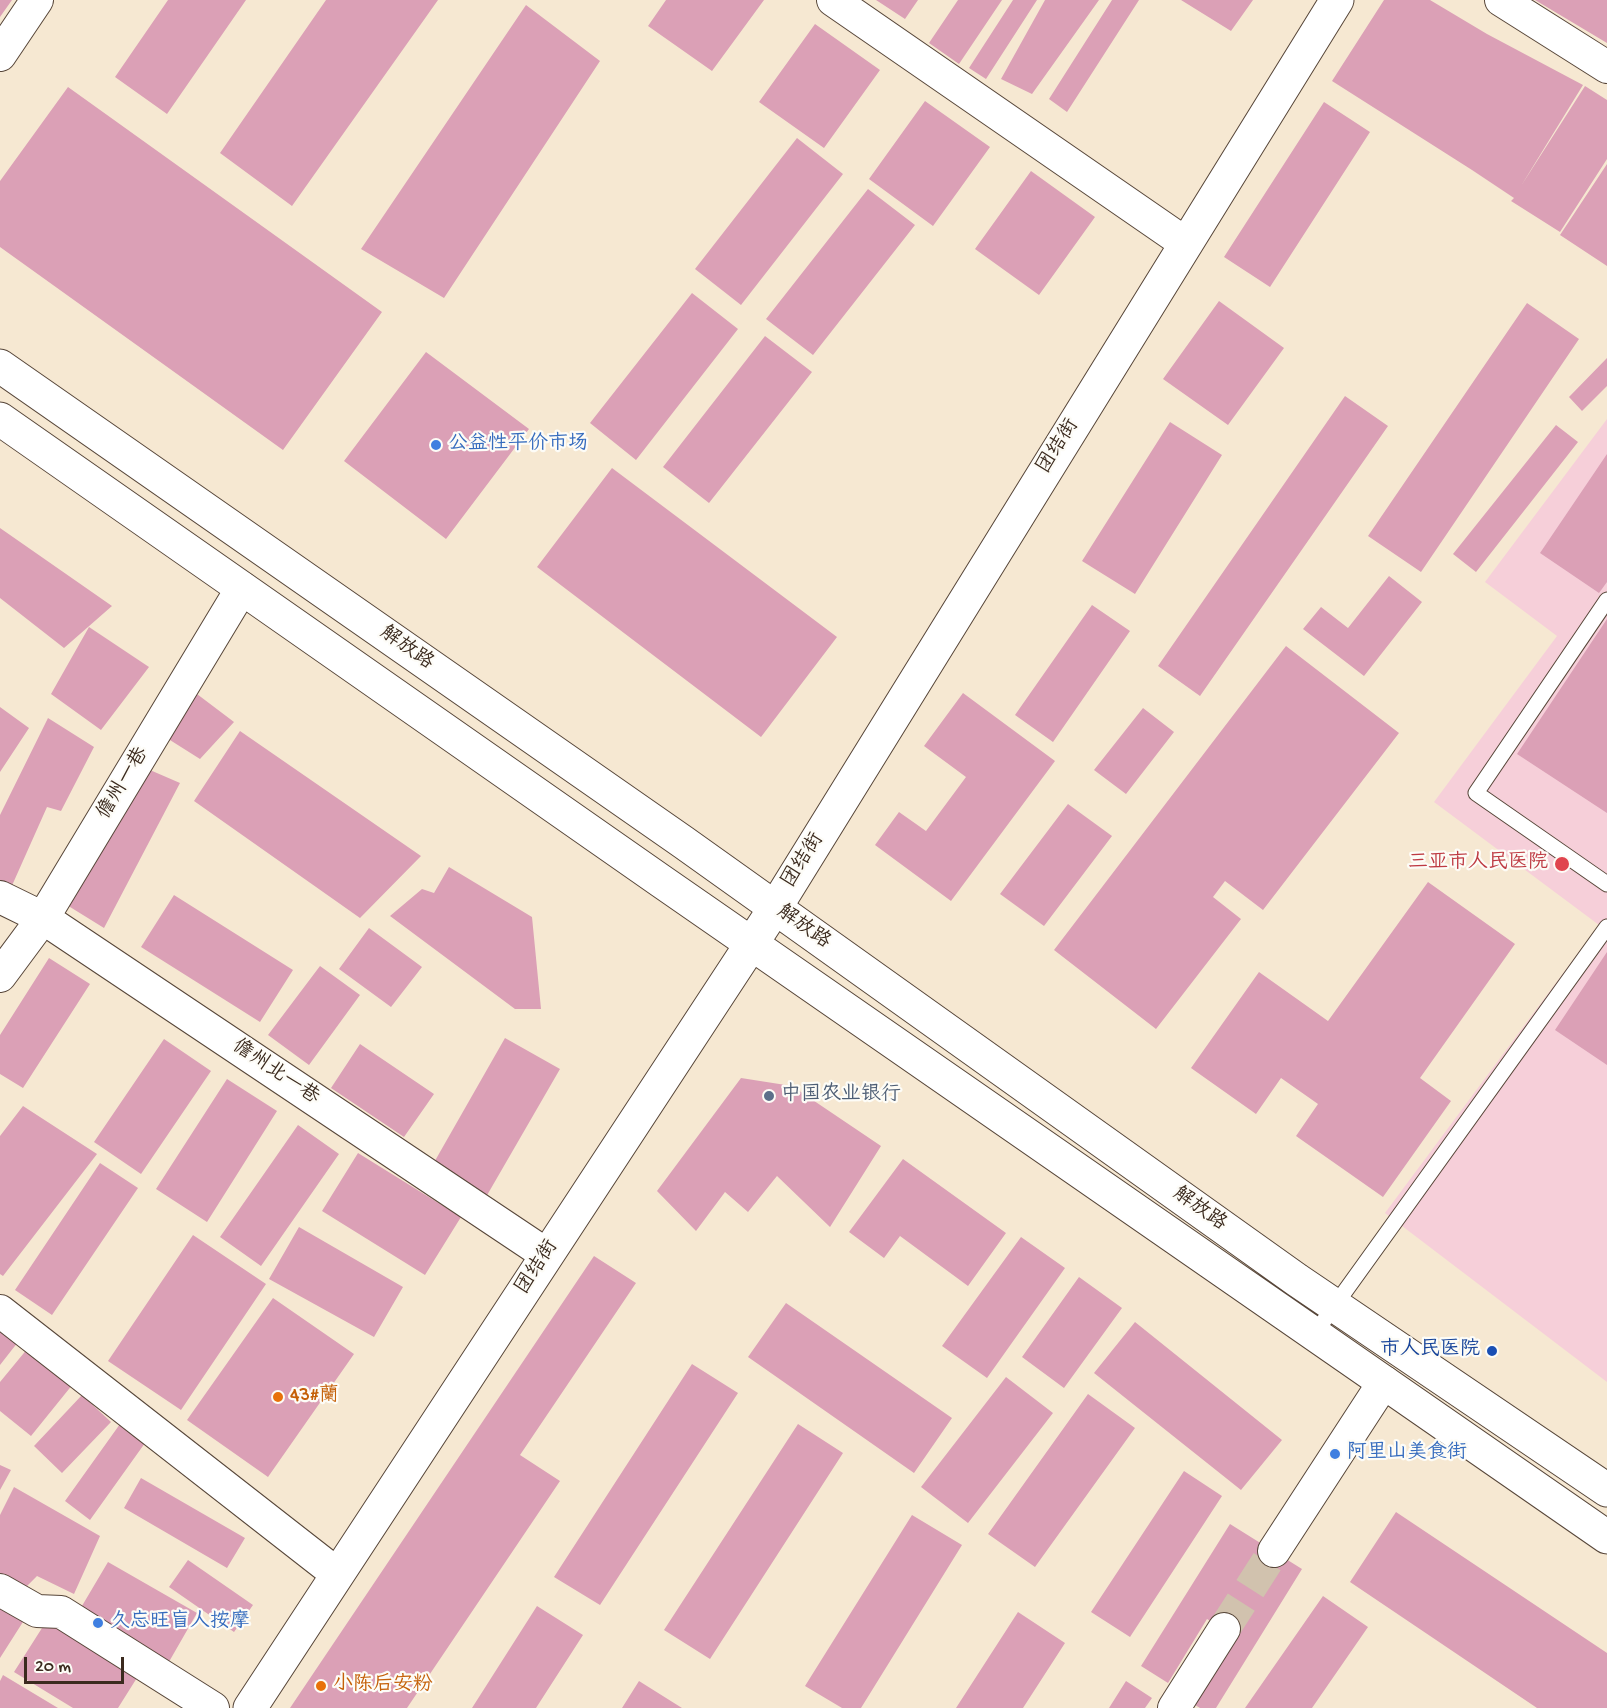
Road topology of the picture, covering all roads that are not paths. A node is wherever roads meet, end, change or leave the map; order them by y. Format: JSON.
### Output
{"nodes":[{"id":1,"x":37,"y":0,"type":"edge"},
{"id":2,"x":833,"y":0,"type":"edge"},
{"id":3,"x":1337,"y":0,"type":"edge"},
{"id":4,"x":1501,"y":0,"type":"edge"},
{"id":5,"x":0,"y":55,"type":"edge"},
{"id":6,"x":1607,"y":67,"type":"edge"},
{"id":7,"x":1185,"y":243,"type":"junction"},
{"id":8,"x":0,"y":366,"type":"edge"},
{"id":9,"x":0,"y":419,"type":"edge"},
{"id":10,"x":242,"y":588,"type":"junction"},
{"id":11,"x":1607,"y":600,"type":"edge"},
{"id":12,"x":1607,"y":884,"type":"edge"},
{"id":13,"x":0,"y":897,"type":"edge"},
{"id":14,"x":775,"y":908,"type":"junction"},
{"id":15,"x":43,"y":918,"type":"junction"},
{"id":16,"x":1607,"y":927,"type":"edge"},
{"id":17,"x":751,"y":943,"type":"junction"},
{"id":18,"x":0,"y":976,"type":"edge"},
{"id":19,"x":547,"y":1255,"type":"junction"},
{"id":20,"x":1334,"y":1305,"type":"junction"},
{"id":21,"x":0,"y":1311,"type":"edge"},
{"id":22,"x":1315,"y":1333,"type":"junction"},
{"id":23,"x":1384,"y":1382,"type":"junction"},
{"id":24,"x":1607,"y":1490,"type":"edge"},
{"id":25,"x":1607,"y":1537,"type":"edge"},
{"id":26,"x":1274,"y":1551,"type":"tunnel mouth"},
{"id":27,"x":337,"y":1574,"type":"junction"},
{"id":28,"x":0,"y":1590,"type":"edge"},
{"id":29,"x":1224,"y":1629,"type":"tunnel mouth"},
{"id":30,"x":213,"y":1708,"type":"edge"},
{"id":31,"x":250,"y":1708,"type":"edge"},
{"id":32,"x":1174,"y":1708,"type":"edge"}],
"edges":[{"from":1,"to":5,"type":"street"},
{"from":2,"to":7,"type":"street"},
{"from":3,"to":7,"type":"main road","name":"团结街"},
{"from":4,"to":6,"type":"street"},
{"from":7,"to":14,"type":"main road","name":"团结街"},
{"from":8,"to":14,"type":"main road","name":"解放路"},
{"from":9,"to":10,"type":"main road","name":"解放路"},
{"from":10,"to":15,"type":"street","name":"儋州一巷"},
{"from":10,"to":17,"type":"main road","name":"解放路"},
{"from":11,"to":12,"type":"lane"},
{"from":13,"to":15,"type":"street","name":"儋州北一巷"},
{"from":14,"to":17,"type":"main road","name":"团结街"},
{"from":14,"to":20,"type":"main road","name":"解放路"},
{"from":15,"to":18,"type":"street","name":"儋州一巷"},
{"from":15,"to":19,"type":"street","name":"儋州北一巷"},
{"from":16,"to":20,"type":"lane"},
{"from":17,"to":19,"type":"main road","name":"团结街"},
{"from":17,"to":22,"type":"main road","name":"解放路"},
{"from":19,"to":27,"type":"main road","name":"团结街"},
{"from":20,"to":22,"type":"lane"},
{"from":20,"to":24,"type":"main road","name":"解放路"},
{"from":21,"to":27,"type":"street"},
{"from":22,"to":23,"type":"main road","name":"解放路"},
{"from":23,"to":25,"type":"main road","name":"解放路"},
{"from":23,"to":26,"type":"street"},
{"from":27,"to":31,"type":"main road","name":"团结街"},
{"from":28,"to":30,"type":"street"},
{"from":29,"to":32,"type":"street"}]}
